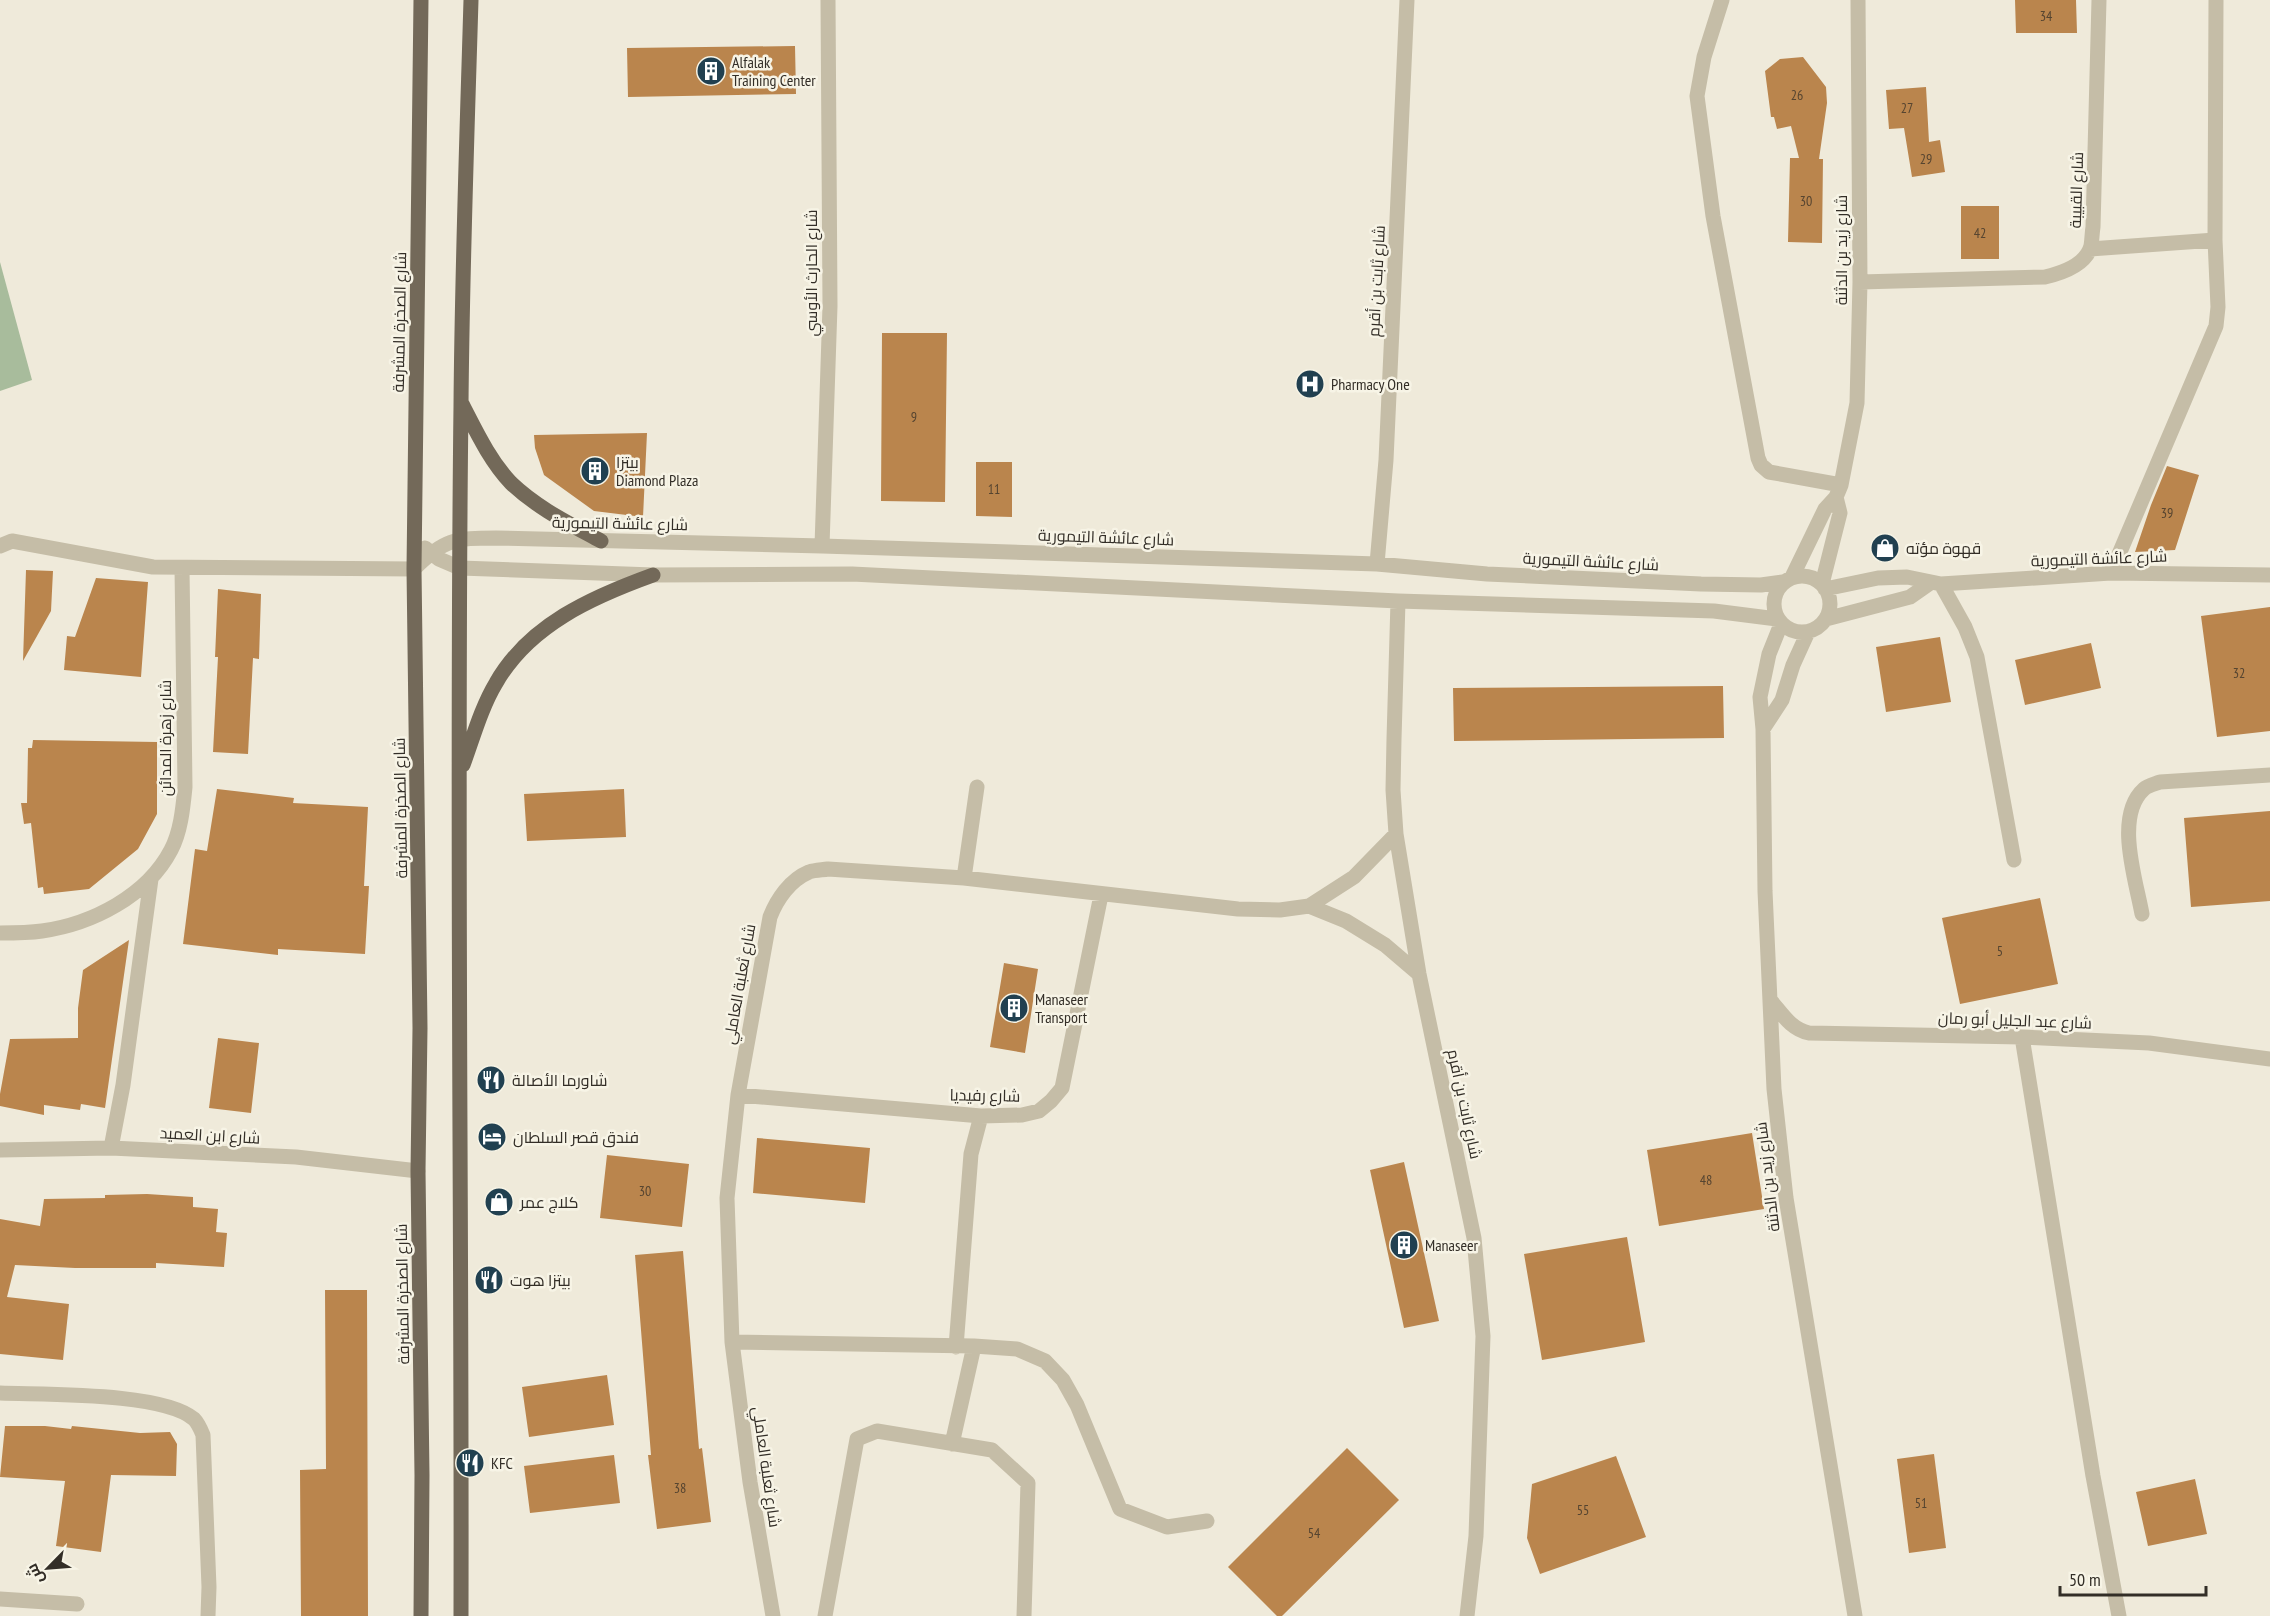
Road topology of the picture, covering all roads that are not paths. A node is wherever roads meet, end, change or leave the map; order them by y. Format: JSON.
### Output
{"nodes":[{"id":1,"x":422,"y":0,"type":"edge"},
{"id":2,"x":471,"y":0,"type":"edge"},
{"id":3,"x":828,"y":0,"type":"edge"},
{"id":4,"x":1407,"y":0,"type":"edge"},
{"id":5,"x":1722,"y":0,"type":"edge"},
{"id":6,"x":1858,"y":0,"type":"edge"},
{"id":7,"x":2099,"y":0,"type":"edge"},
{"id":8,"x":2216,"y":0,"type":"edge"},
{"id":9,"x":2215,"y":240,"type":"junction"},
{"id":10,"x":2090,"y":249,"type":"junction"},
{"id":11,"x":1860,"y":282,"type":"junction"},
{"id":12,"x":461,"y":402,"type":"junction"},
{"id":13,"x":1839,"y":491,"type":"junction"},
{"id":14,"x":415,"y":537,"type":"junction"},
{"id":15,"x":460,"y":538,"type":"junction"},
{"id":16,"x":601,"y":541,"type":"junction"},
{"id":17,"x":0,"y":546,"type":"edge"},
{"id":18,"x":822,"y":546,"type":"junction"},
{"id":19,"x":430,"y":553,"type":"junction"},
{"id":20,"x":1377,"y":564,"type":"junction"},
{"id":21,"x":182,"y":568,"type":"junction"},
{"id":22,"x":414,"y":568,"type":"junction"},
{"id":23,"x":460,"y":568,"type":"junction"},
{"id":24,"x":2111,"y":573,"type":"junction"},
{"id":25,"x":653,"y":575,"type":"junction"},
{"id":26,"x":2270,"y":575,"type":"edge"},
{"id":27,"x":1788,"y":580,"type":"junction"},
{"id":28,"x":1936,"y":584,"type":"junction"},
{"id":29,"x":1824,"y":586,"type":"junction"},
{"id":30,"x":1398,"y":601,"type":"junction"},
{"id":31,"x":1826,"y":619,"type":"junction"},
{"id":32,"x":1779,"y":622,"type":"junction"},
{"id":33,"x":1808,"y":632,"type":"junction"},
{"id":34,"x":1763,"y":729,"type":"junction"},
{"id":35,"x":2270,"y":775,"type":"edge"},
{"id":36,"x":459,"y":780,"type":"junction"},
{"id":37,"x":977,"y":787,"type":"dead end"},
{"id":38,"x":1396,"y":834,"type":"junction"},
{"id":39,"x":2014,"y":860,"type":"dead end"},
{"id":40,"x":964,"y":878,"type":"junction"},
{"id":41,"x":151,"y":879,"type":"junction"},
{"id":42,"x":1101,"y":895,"type":"junction"},
{"id":43,"x":1309,"y":906,"type":"junction"},
{"id":44,"x":2142,"y":914,"type":"dead end"},
{"id":45,"x":0,"y":933,"type":"edge"},
{"id":46,"x":1419,"y":974,"type":"junction"},
{"id":47,"x":1771,"y":1001,"type":"junction"},
{"id":48,"x":2022,"y":1037,"type":"junction"},
{"id":49,"x":2270,"y":1059,"type":"edge"},
{"id":50,"x":738,"y":1095,"type":"junction"},
{"id":51,"x":981,"y":1116,"type":"junction"},
{"id":52,"x":111,"y":1148,"type":"junction"},
{"id":53,"x":0,"y":1150,"type":"edge"},
{"id":54,"x":418,"y":1171,"type":"junction"},
{"id":55,"x":732,"y":1342,"type":"junction"},
{"id":56,"x":974,"y":1346,"type":"junction"},
{"id":57,"x":956,"y":1347,"type":"junction"},
{"id":58,"x":0,"y":1393,"type":"edge"},
{"id":59,"x":952,"y":1444,"type":"junction"},
{"id":60,"x":1207,"y":1521,"type":"dead end"},
{"id":61,"x":0,"y":1599,"type":"edge"},
{"id":62,"x":77,"y":1604,"type":"dead end"},
{"id":63,"x":208,"y":1616,"type":"edge"},
{"id":64,"x":422,"y":1616,"type":"edge"},
{"id":65,"x":461,"y":1616,"type":"edge"},
{"id":66,"x":773,"y":1616,"type":"edge"},
{"id":67,"x":825,"y":1616,"type":"edge"},
{"id":68,"x":1024,"y":1616,"type":"edge"},
{"id":69,"x":1467,"y":1616,"type":"edge"},
{"id":70,"x":1854,"y":1616,"type":"edge"},
{"id":71,"x":2119,"y":1616,"type":"edge"}],
"edges":[{"from":1,"to":14,"type":"main road","name":"شارع الصخرة المشرفة"},
{"from":2,"to":12,"type":"main road"},
{"from":3,"to":18,"type":"street","name":"شارع الحارث الأوسي"},
{"from":4,"to":20,"type":"street","name":"شارع ثابت بن أقرم"},
{"from":5,"to":13,"type":"street"},
{"from":6,"to":11,"type":"street","name":"شارع زيد بن الدثنة"},
{"from":7,"to":10,"type":"street","name":"شارع القبيبة"},
{"from":8,"to":9,"type":"street"},
{"from":9,"to":10,"type":"street"},
{"from":9,"to":24,"type":"street"},
{"from":10,"to":11,"type":"street","name":"شارع القبيبة"},
{"from":11,"to":13,"type":"street","name":"شارع زيد بن الدثنة"},
{"from":12,"to":15,"type":"main road"},
{"from":12,"to":16,"type":"main road"},
{"from":13,"to":27,"type":"street","name":"شارع زيد بن الدثنة"},
{"from":13,"to":29,"type":"street","name":"شارع زيد بن الدثنة"},
{"from":14,"to":19,"type":"street"},
{"from":14,"to":22,"type":"main road","name":"شارع الصخرة المشرفة"},
{"from":15,"to":16,"type":"street","name":"شارع عائشة التيمورية"},
{"from":15,"to":19,"type":"street","name":"شارع عائشة التيمورية"},
{"from":15,"to":23,"type":"main road"},
{"from":16,"to":18,"type":"street","name":"شارع عائشة التيمورية"},
{"from":17,"to":21,"type":"street"},
{"from":18,"to":20,"type":"street","name":"شارع عائشة التيمورية"},
{"from":19,"to":22,"type":"street","name":"شارع عائشة التيمورية"},
{"from":19,"to":23,"type":"street"},
{"from":20,"to":27,"type":"street","name":"شارع عائشة التيمورية"},
{"from":21,"to":22,"type":"street"},
{"from":21,"to":41,"type":"street","name":"شارع زهرة المدائن"},
{"from":22,"to":54,"type":"main road","name":"شارع الصخرة المشرفة"},
{"from":23,"to":25,"type":"street"},
{"from":23,"to":36,"type":"main road"},
{"from":24,"to":26,"type":"street","name":"شارع عائشة التيمورية"},
{"from":24,"to":28,"type":"street","name":"شارع عائشة التيمورية"},
{"from":25,"to":30,"type":"street"},
{"from":25,"to":36,"type":"main road"},
{"from":27,"to":29,"type":"street"},
{"from":27,"to":32,"type":"street"},
{"from":28,"to":29,"type":"street","name":"شارع عائشة التيمورية"},
{"from":28,"to":31,"type":"street","name":"شارع عائشة التيمورية"},
{"from":28,"to":39,"type":"street"},
{"from":29,"to":31,"type":"street"},
{"from":30,"to":32,"type":"street"},
{"from":30,"to":38,"type":"street","name":"شارع ثابت بن أقرم"},
{"from":31,"to":33,"type":"street"},
{"from":32,"to":33,"type":"street"},
{"from":32,"to":34,"type":"street","name":"شارع زيد بن الدثنة"},
{"from":33,"to":34,"type":"street"},
{"from":34,"to":47,"type":"street","name":"شارع زيد بن الدثنة"},
{"from":35,"to":44,"type":"street"},
{"from":36,"to":65,"type":"main road"},
{"from":37,"to":40,"type":"street"},
{"from":38,"to":43,"type":"street","name":"شارع ثعلبة العاملي"},
{"from":38,"to":46,"type":"street","name":"شارع ثابت بن أقرم"},
{"from":40,"to":42,"type":"street","name":"شارع ثعلبة العاملي"},
{"from":40,"to":50,"type":"street","name":"شارع ثعلبة العاملي"},
{"from":41,"to":45,"type":"street","name":"شارع زهرة المدائن"},
{"from":41,"to":52,"type":"street"},
{"from":42,"to":43,"type":"street","name":"شارع ثعلبة العاملي"},
{"from":42,"to":51,"type":"street","name":"شارع رفيديا"},
{"from":43,"to":46,"type":"street","name":"شارع ثعلبة العاملي"},
{"from":46,"to":69,"type":"street","name":"شارع ثابت بن أقرم"},
{"from":47,"to":48,"type":"street","name":"شارع عبد الجليل أبو رمان"},
{"from":47,"to":70,"type":"street","name":"شارع زيد بن الدثنة"},
{"from":48,"to":49,"type":"street","name":"شارع عبد الجليل أبو رمان"},
{"from":48,"to":71,"type":"street"},
{"from":50,"to":51,"type":"street","name":"شارع رفيديا"},
{"from":50,"to":55,"type":"street","name":"شارع ثعلبة العاملي"},
{"from":51,"to":57,"type":"street"},
{"from":52,"to":53,"type":"street","name":"شارع ابن العميد"},
{"from":52,"to":54,"type":"street","name":"شارع ابن العميد"},
{"from":54,"to":64,"type":"main road","name":"شارع الصخرة المشرفة"},
{"from":55,"to":57,"type":"street"},
{"from":55,"to":66,"type":"street","name":"شارع ثعلبة العاملي"},
{"from":56,"to":57,"type":"street"},
{"from":56,"to":59,"type":"street"},
{"from":56,"to":60,"type":"street"},
{"from":58,"to":63,"type":"street"},
{"from":59,"to":67,"type":"street"},
{"from":59,"to":68,"type":"street"},
{"from":61,"to":62,"type":"street"}]}
